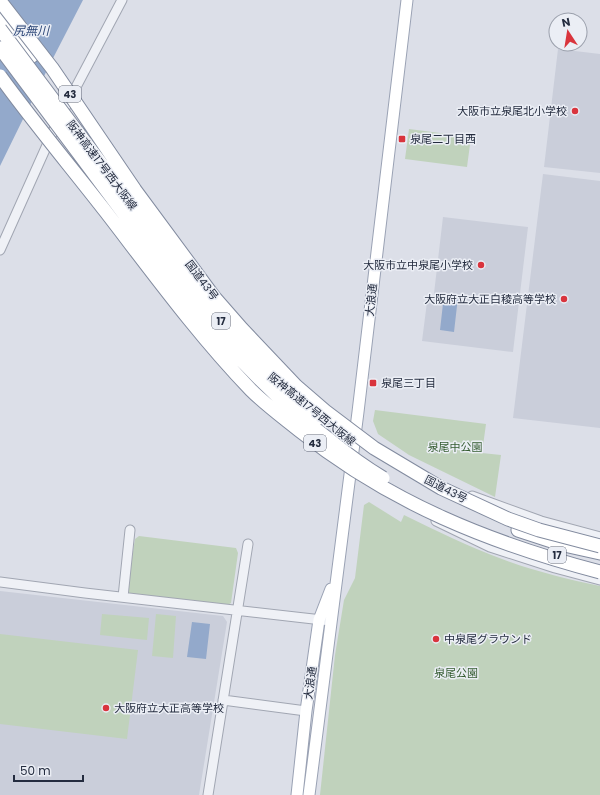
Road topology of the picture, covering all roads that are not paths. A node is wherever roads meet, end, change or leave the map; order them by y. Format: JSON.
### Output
{"nodes":[{"id":1,"x":122,"y":0,"type":"edge"},
{"id":2,"x":407,"y":0,"type":"edge"},
{"id":3,"x":0,"y":1,"type":"edge"},
{"id":4,"x":0,"y":18,"type":"edge"},
{"id":5,"x":0,"y":29,"type":"edge"},
{"id":6,"x":0,"y":48,"type":"edge"},
{"id":7,"x":0,"y":62,"type":"edge"},
{"id":8,"x":0,"y":76,"type":"edge"},
{"id":9,"x":138,"y":190,"type":"junction"},
{"id":10,"x":105,"y":210,"type":"junction"},
{"id":11,"x":120,"y":235,"type":"dead end"},
{"id":12,"x":0,"y":250,"type":"edge"},
{"id":13,"x":356,"y":427,"type":"junction"},
{"id":14,"x":350,"y":474,"type":"junction"},
{"id":15,"x":130,"y":530,"type":"dead end"},
{"id":16,"x":600,"y":537,"type":"edge"},
{"id":17,"x":248,"y":544,"type":"dead end"},
{"id":18,"x":600,"y":546,"type":"edge"},
{"id":19,"x":600,"y":553,"type":"edge"},
{"id":20,"x":600,"y":566,"type":"edge"},
{"id":21,"x":600,"y":572,"type":"edge"},
{"id":22,"x":337,"y":575,"type":"junction"},
{"id":23,"x":600,"y":580,"type":"edge"},
{"id":24,"x":0,"y":582,"type":"edge"},
{"id":25,"x":122,"y":597,"type":"junction"},
{"id":26,"x":238,"y":610,"type":"junction"},
{"id":27,"x":319,"y":620,"type":"junction"},
{"id":28,"x":331,"y":621,"type":"junction"},
{"id":29,"x":223,"y":700,"type":"junction"},
{"id":30,"x":306,"y":711,"type":"junction"},
{"id":31,"x":208,"y":795,"type":"edge"},
{"id":32,"x":297,"y":795,"type":"edge"},
{"id":33,"x":309,"y":795,"type":"edge"}],
"edges":[{"from":1,"to":12,"type":"street"},
{"from":2,"to":13,"type":"main road","name":"大浪通"},
{"from":3,"to":9,"type":"highway","name":"国道43号","number":"43","bridge":true},
{"from":4,"to":9,"type":"highway","bridge":true},
{"from":5,"to":19,"type":"highway","name":"阪神高速17号西大阪線","number":"17","bridge":true},
{"from":6,"to":20,"type":"highway","name":"阪神高速17号西大阪線","number":"17","bridge":true},
{"from":7,"to":10,"type":"highway","bridge":true},
{"from":8,"to":10,"type":"highway","number":"43","bridge":true},
{"from":9,"to":13,"type":"street"},
{"from":9,"to":18,"type":"highway","name":"国道43号","number":"43","bridge":true},
{"from":10,"to":21,"type":"highway","number":"43","bridge":true},
{"from":11,"to":14,"type":"street"},
{"from":13,"to":14,"type":"main road","name":"大浪通"},
{"from":13,"to":16,"type":"street"},
{"from":14,"to":22,"type":"main road","name":"大浪通"},
{"from":14,"to":23,"type":"street"},
{"from":15,"to":25,"type":"street"},
{"from":17,"to":26,"type":"street"},
{"from":22,"to":27,"type":"main road","name":"大浪通"},
{"from":22,"to":28,"type":"main road","name":"大浪通"},
{"from":24,"to":25,"type":"street"},
{"from":25,"to":26,"type":"street"},
{"from":26,"to":27,"type":"street"},
{"from":26,"to":29,"type":"street"},
{"from":27,"to":28,"type":"street"},
{"from":27,"to":30,"type":"main road","name":"大浪通"},
{"from":28,"to":33,"type":"main road","name":"大浪通"},
{"from":29,"to":30,"type":"street"},
{"from":29,"to":31,"type":"street"},
{"from":30,"to":32,"type":"main road","name":"大浪通"}]}
